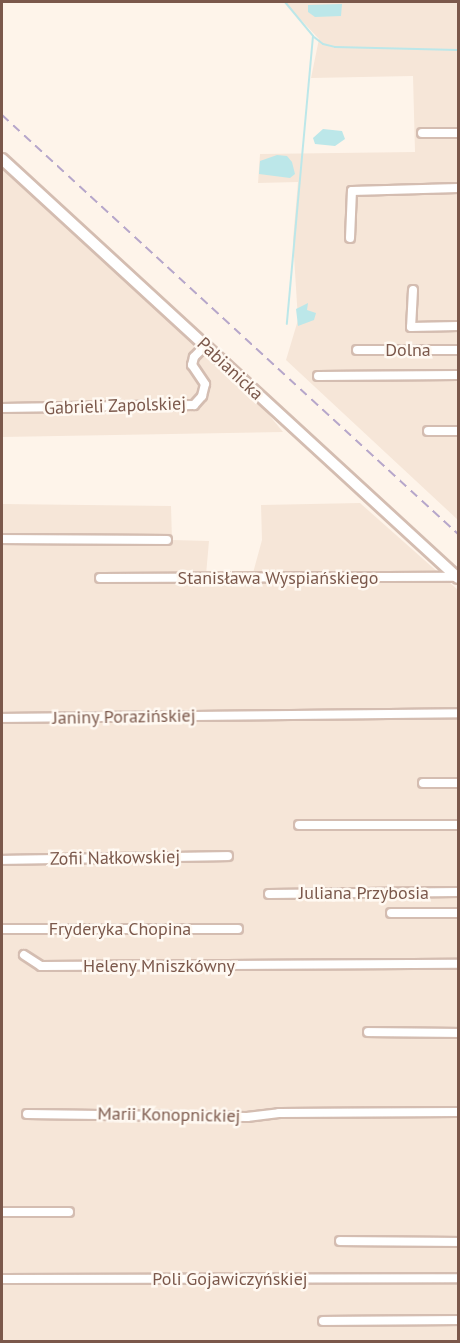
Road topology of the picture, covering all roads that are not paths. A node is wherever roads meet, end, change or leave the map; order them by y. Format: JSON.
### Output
{"nodes":[{"id":1,"x":422,"y":133,"type":"dead end"},
{"id":2,"x":459,"y":133,"type":"edge"},
{"id":3,"x":2,"y":159,"type":"edge"},
{"id":4,"x":459,"y":188,"type":"edge"},
{"id":5,"x":350,"y":238,"type":"dead end"},
{"id":6,"x":413,"y":290,"type":"dead end"},
{"id":7,"x":459,"y":326,"type":"edge"},
{"id":8,"x":205,"y":346,"type":"junction"},
{"id":9,"x":357,"y":350,"type":"dead end"},
{"id":10,"x":459,"y":350,"type":"edge"},
{"id":11,"x":459,"y":375,"type":"edge"},
{"id":12,"x":318,"y":376,"type":"dead end"},
{"id":13,"x":2,"y":408,"type":"edge"},
{"id":14,"x":428,"y":431,"type":"dead end"},
{"id":15,"x":459,"y":431,"type":"edge"},
{"id":16,"x":2,"y":539,"type":"edge"},
{"id":17,"x":167,"y":540,"type":"dead end"},
{"id":18,"x":99,"y":578,"type":"dead end"},
{"id":19,"x":458,"y":578,"type":"edge"},
{"id":20,"x":459,"y":713,"type":"edge"},
{"id":21,"x":2,"y":718,"type":"edge"},
{"id":22,"x":423,"y":783,"type":"dead end"},
{"id":23,"x":459,"y":783,"type":"edge"},
{"id":24,"x":299,"y":825,"type":"dead end"},
{"id":25,"x":459,"y":825,"type":"edge"},
{"id":26,"x":228,"y":856,"type":"dead end"},
{"id":27,"x":2,"y":860,"type":"edge"},
{"id":28,"x":459,"y":892,"type":"edge"},
{"id":29,"x":269,"y":894,"type":"dead end"},
{"id":30,"x":391,"y":913,"type":"dead end"},
{"id":31,"x":459,"y":913,"type":"edge"},
{"id":32,"x":2,"y":929,"type":"edge"},
{"id":33,"x":238,"y":929,"type":"dead end"},
{"id":34,"x":24,"y":955,"type":"dead end"},
{"id":35,"x":459,"y":964,"type":"edge"},
{"id":36,"x":368,"y":1032,"type":"dead end"},
{"id":37,"x":459,"y":1033,"type":"edge"},
{"id":38,"x":459,"y":1112,"type":"edge"},
{"id":39,"x":27,"y":1114,"type":"dead end"},
{"id":40,"x":2,"y":1212,"type":"edge"},
{"id":41,"x":69,"y":1212,"type":"dead end"},
{"id":42,"x":340,"y":1241,"type":"dead end"},
{"id":43,"x":459,"y":1242,"type":"edge"},
{"id":44,"x":459,"y":1278,"type":"edge"},
{"id":45,"x":2,"y":1279,"type":"edge"},
{"id":46,"x":459,"y":1320,"type":"edge"},
{"id":47,"x":322,"y":1321,"type":"dead end"}],
"edges":[{"from":1,"to":2,"type":"street"},
{"from":3,"to":8,"type":"main road","name":"Pabianicka"},
{"from":4,"to":5,"type":"street"},
{"from":6,"to":7,"type":"street"},
{"from":8,"to":13,"type":"street","name":"Gabrieli Zapolskiej"},
{"from":8,"to":19,"type":"main road","name":"Pabianicka"},
{"from":9,"to":10,"type":"street","name":"Dolna"},
{"from":11,"to":12,"type":"street"},
{"from":14,"to":15,"type":"street"},
{"from":16,"to":17,"type":"street"},
{"from":18,"to":19,"type":"street","name":"Stanisława Wyspiańskiego"},
{"from":20,"to":21,"type":"street","name":"Janiny Porazińskiej"},
{"from":22,"to":23,"type":"street"},
{"from":24,"to":25,"type":"street"},
{"from":26,"to":27,"type":"street","name":"Zofii Nałkowskiej"},
{"from":28,"to":29,"type":"street","name":"Juliana Przybosia"},
{"from":30,"to":31,"type":"street"},
{"from":32,"to":33,"type":"street","name":"Fryderyka Chopina"},
{"from":34,"to":35,"type":"street","name":"Heleny Mniszkówny"},
{"from":36,"to":37,"type":"street"},
{"from":38,"to":39,"type":"street","name":"Marii Konopnickiej"},
{"from":40,"to":41,"type":"street"},
{"from":42,"to":43,"type":"street"},
{"from":44,"to":45,"type":"street","name":"Poli Gojawiczyńskiej"},
{"from":46,"to":47,"type":"street"}]}
